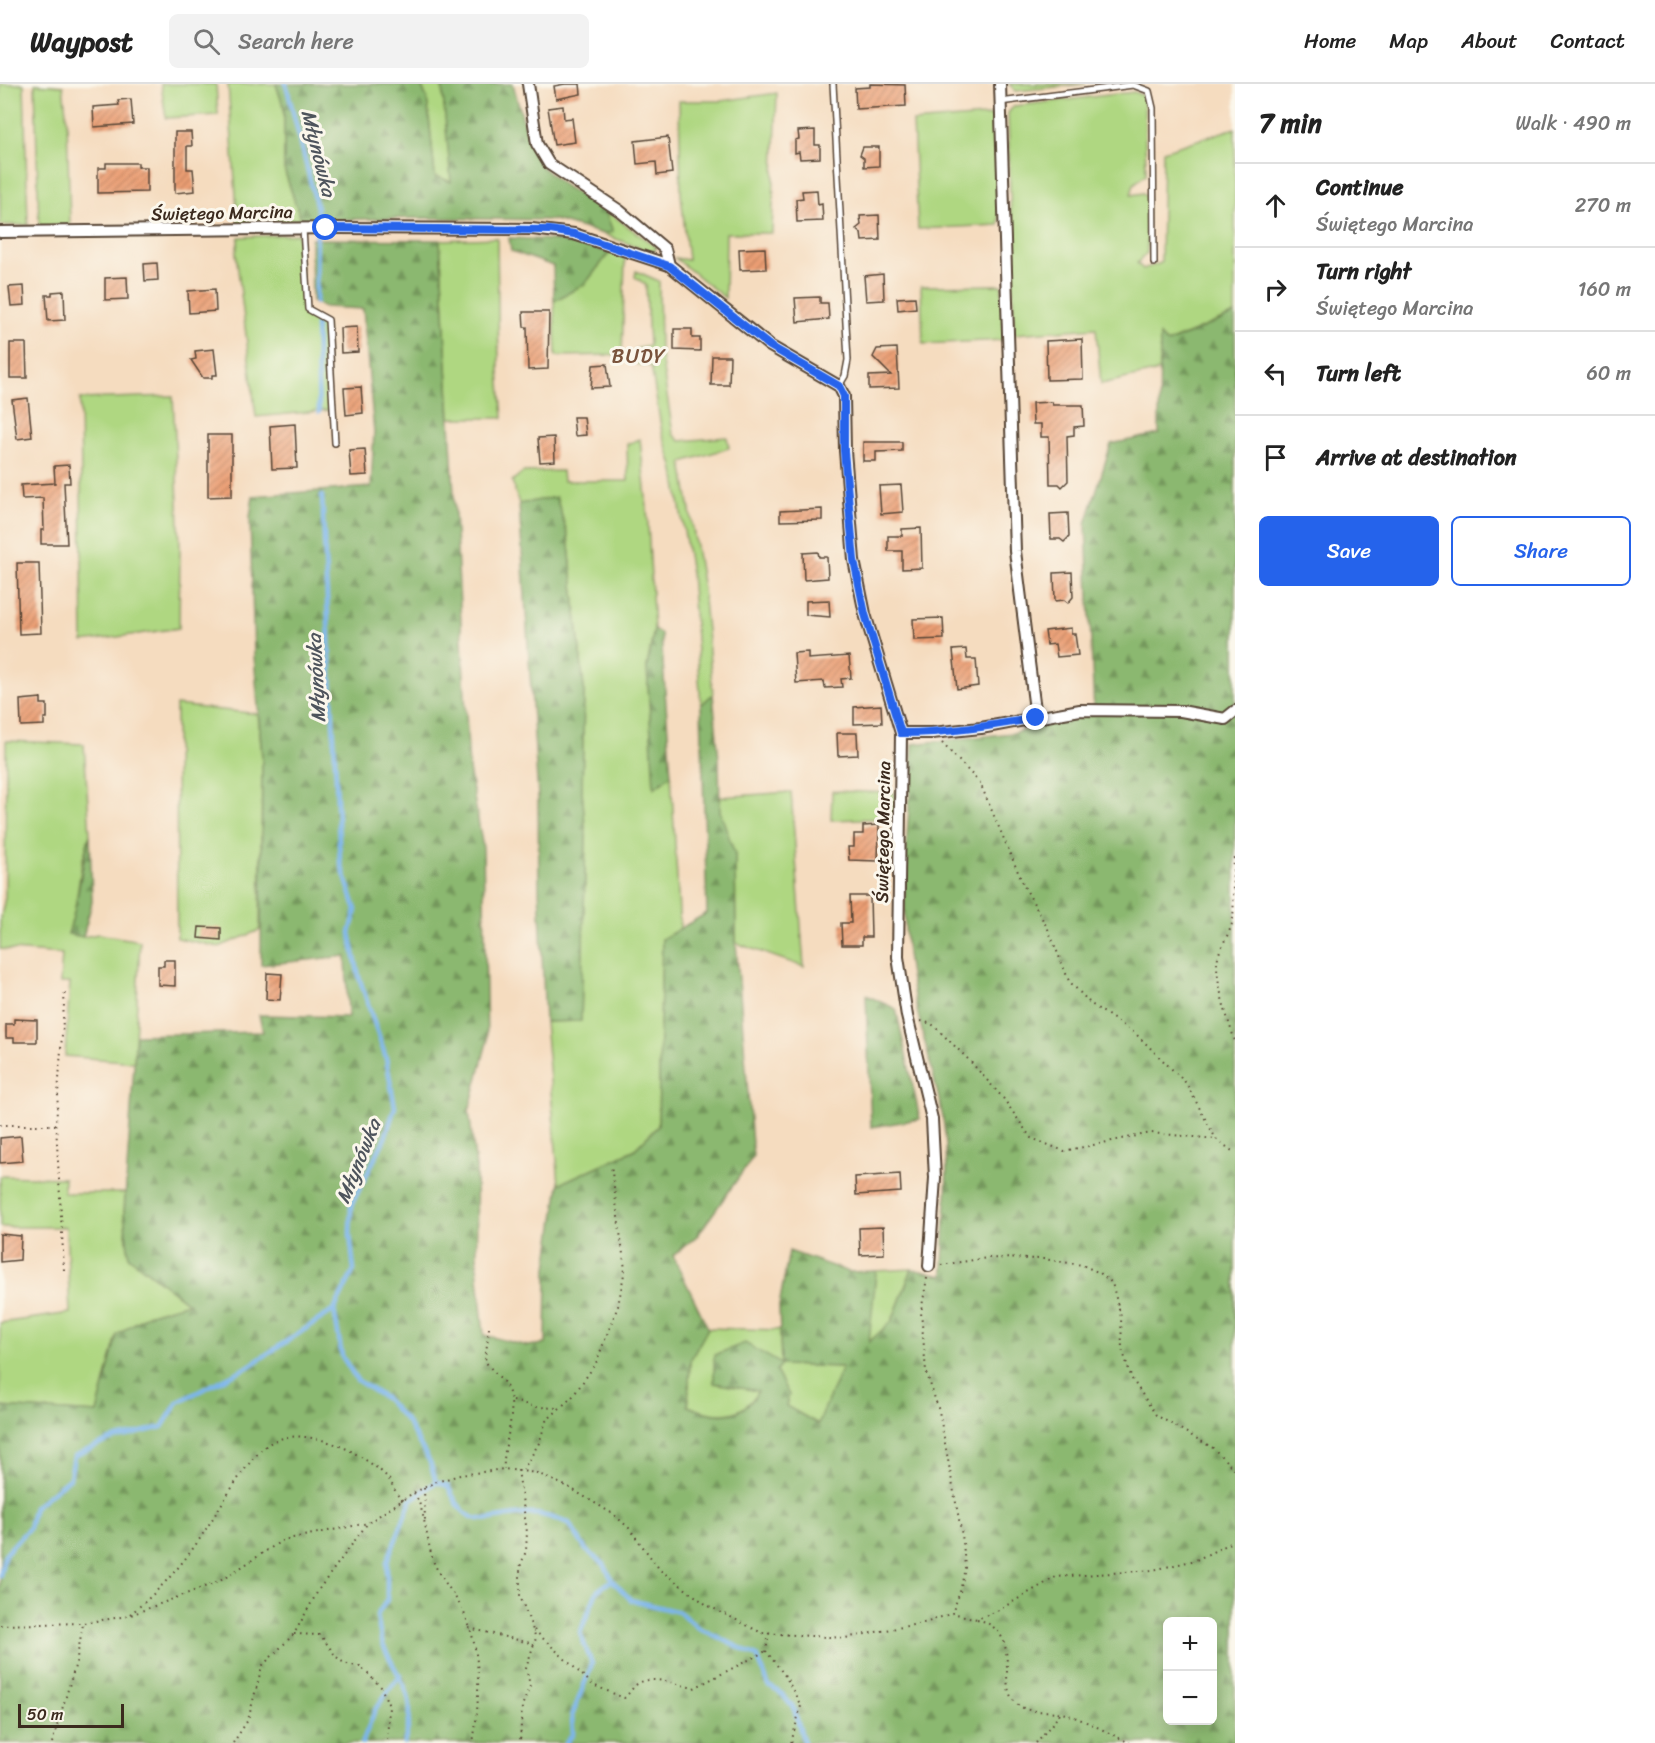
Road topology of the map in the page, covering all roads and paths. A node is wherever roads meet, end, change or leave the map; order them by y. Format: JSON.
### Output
{"nodes":[{"id":1,"x":528,"y":84,"type":"edge"},
{"id":2,"x":833,"y":84,"type":"edge"},
{"id":3,"x":1000,"y":84,"type":"edge"},
{"id":4,"x":1000,"y":102,"type":"junction"},
{"id":5,"x":305,"y":229,"type":"junction"},
{"id":6,"x":0,"y":232,"type":"edge"},
{"id":7,"x":1154,"y":263,"type":"dead end"},
{"id":8,"x":669,"y":266,"type":"junction"},
{"id":9,"x":839,"y":386,"type":"junction"},
{"id":10,"x":335,"y":443,"type":"dead end"},
{"id":11,"x":1235,"y":711,"type":"edge"},
{"id":12,"x":1036,"y":718,"type":"junction"},
{"id":13,"x":901,"y":733,"type":"junction"},
{"id":14,"x":932,"y":733,"type":"junction"},
{"id":15,"x":1235,"y":858,"type":"edge"},
{"id":16,"x":65,"y":989,"type":"dead end"},
{"id":17,"x":907,"y":1016,"type":"junction"},
{"id":18,"x":1235,"y":1041,"type":"edge"},
{"id":19,"x":0,"y":1125,"type":"edge"},
{"id":20,"x":56,"y":1125,"type":"junction"},
{"id":21,"x":1216,"y":1139,"type":"junction"},
{"id":22,"x":1235,"y":1154,"type":"edge"},
{"id":23,"x":611,"y":1165,"type":"dead end"},
{"id":24,"x":952,"y":1264,"type":"dead end"},
{"id":25,"x":929,"y":1266,"type":"joint"},
{"id":26,"x":64,"y":1270,"type":"dead end"},
{"id":27,"x":489,"y":1328,"type":"dead end"},
{"id":28,"x":513,"y":1401,"type":"junction"},
{"id":29,"x":559,"y":1408,"type":"junction"},
{"id":30,"x":504,"y":1469,"type":"junction"},
{"id":31,"x":518,"y":1469,"type":"junction"},
{"id":32,"x":523,"y":1470,"type":"junction"},
{"id":33,"x":1235,"y":1470,"type":"edge"},
{"id":34,"x":424,"y":1488,"type":"junction"},
{"id":35,"x":413,"y":1493,"type":"junction"},
{"id":36,"x":403,"y":1501,"type":"junction"},
{"id":37,"x":424,"y":1522,"type":"junction"},
{"id":38,"x":368,"y":1523,"type":"junction"},
{"id":39,"x":1235,"y":1541,"type":"edge"},
{"id":40,"x":952,"y":1613,"type":"junction"},
{"id":41,"x":128,"y":1616,"type":"junction"},
{"id":42,"x":977,"y":1619,"type":"junction"},
{"id":43,"x":83,"y":1623,"type":"junction"},
{"id":44,"x":0,"y":1625,"type":"edge"},
{"id":45,"x":469,"y":1628,"type":"junction"},
{"id":46,"x":532,"y":1629,"type":"junction"},
{"id":47,"x":769,"y":1633,"type":"junction"},
{"id":48,"x":294,"y":1634,"type":"junction"},
{"id":49,"x":534,"y":1644,"type":"junction"},
{"id":50,"x":765,"y":1651,"type":"junction"},
{"id":51,"x":1061,"y":1713,"type":"junction"},
{"id":52,"x":52,"y":1743,"type":"edge"},
{"id":53,"x":233,"y":1743,"type":"edge"},
{"id":54,"x":387,"y":1743,"type":"edge"},
{"id":55,"x":473,"y":1743,"type":"edge"},
{"id":56,"x":520,"y":1743,"type":"edge"},
{"id":57,"x":791,"y":1743,"type":"edge"},
{"id":58,"x":1036,"y":1743,"type":"edge"},
{"id":59,"x":1130,"y":1743,"type":"edge"}],
"edges":[{"from":1,"to":8,"type":"street"},
{"from":2,"to":9,"type":"lane"},
{"from":3,"to":4,"type":"street"},
{"from":4,"to":7,"type":"lane"},
{"from":4,"to":12,"type":"street"},
{"from":5,"to":6,"type":"street","name":"Świętego Marcina"},
{"from":5,"to":8,"type":"street","name":"Świętego Marcina"},
{"from":5,"to":10,"type":"lane"},
{"from":8,"to":9,"type":"street","name":"Świętego Marcina"},
{"from":9,"to":13,"type":"street","name":"Świętego Marcina"},
{"from":11,"to":12,"type":"street"},
{"from":12,"to":14,"type":"street"},
{"from":13,"to":14,"type":"street"},
{"from":13,"to":17,"type":"street","name":"Świętego Marcina"},
{"from":14,"to":21,"type":"path"},
{"from":15,"to":18,"type":"path"},
{"from":16,"to":20,"type":"path"},
{"from":17,"to":21,"type":"path"},
{"from":17,"to":25,"type":"street","name":"Świętego Marcina"},
{"from":19,"to":20,"type":"path"},
{"from":20,"to":26,"type":"path"},
{"from":21,"to":22,"type":"path"},
{"from":23,"to":29,"type":"path"},
{"from":24,"to":33,"type":"path"},
{"from":25,"to":40,"type":"path"},
{"from":27,"to":28,"type":"path"},
{"from":28,"to":29,"type":"path"},
{"from":28,"to":30,"type":"path"},
{"from":29,"to":32,"type":"path"},
{"from":30,"to":31,"type":"path"},
{"from":30,"to":34,"type":"path"},
{"from":31,"to":32,"type":"path"},
{"from":31,"to":46,"type":"path"},
{"from":32,"to":47,"type":"path"},
{"from":34,"to":35,"type":"path"},
{"from":34,"to":37,"type":"path"},
{"from":35,"to":36,"type":"path"},
{"from":35,"to":37,"type":"path"},
{"from":36,"to":38,"type":"path"},
{"from":36,"to":41,"type":"path"},
{"from":37,"to":45,"type":"path"},
{"from":38,"to":41,"type":"path"},
{"from":38,"to":48,"type":"path"},
{"from":39,"to":42,"type":"path"},
{"from":40,"to":42,"type":"path"},
{"from":40,"to":47,"type":"path"},
{"from":41,"to":43,"type":"path"},
{"from":42,"to":51,"type":"path"},
{"from":43,"to":44,"type":"path"},
{"from":43,"to":52,"type":"path"},
{"from":45,"to":49,"type":"path"},
{"from":45,"to":55,"type":"path"},
{"from":46,"to":49,"type":"path"},
{"from":46,"to":50,"type":"path"},
{"from":47,"to":50,"type":"path"},
{"from":48,"to":53,"type":"path"},
{"from":48,"to":54,"type":"path"},
{"from":49,"to":56,"type":"path"},
{"from":50,"to":57,"type":"path"},
{"from":51,"to":58,"type":"path"},
{"from":51,"to":59,"type":"path"}]}
